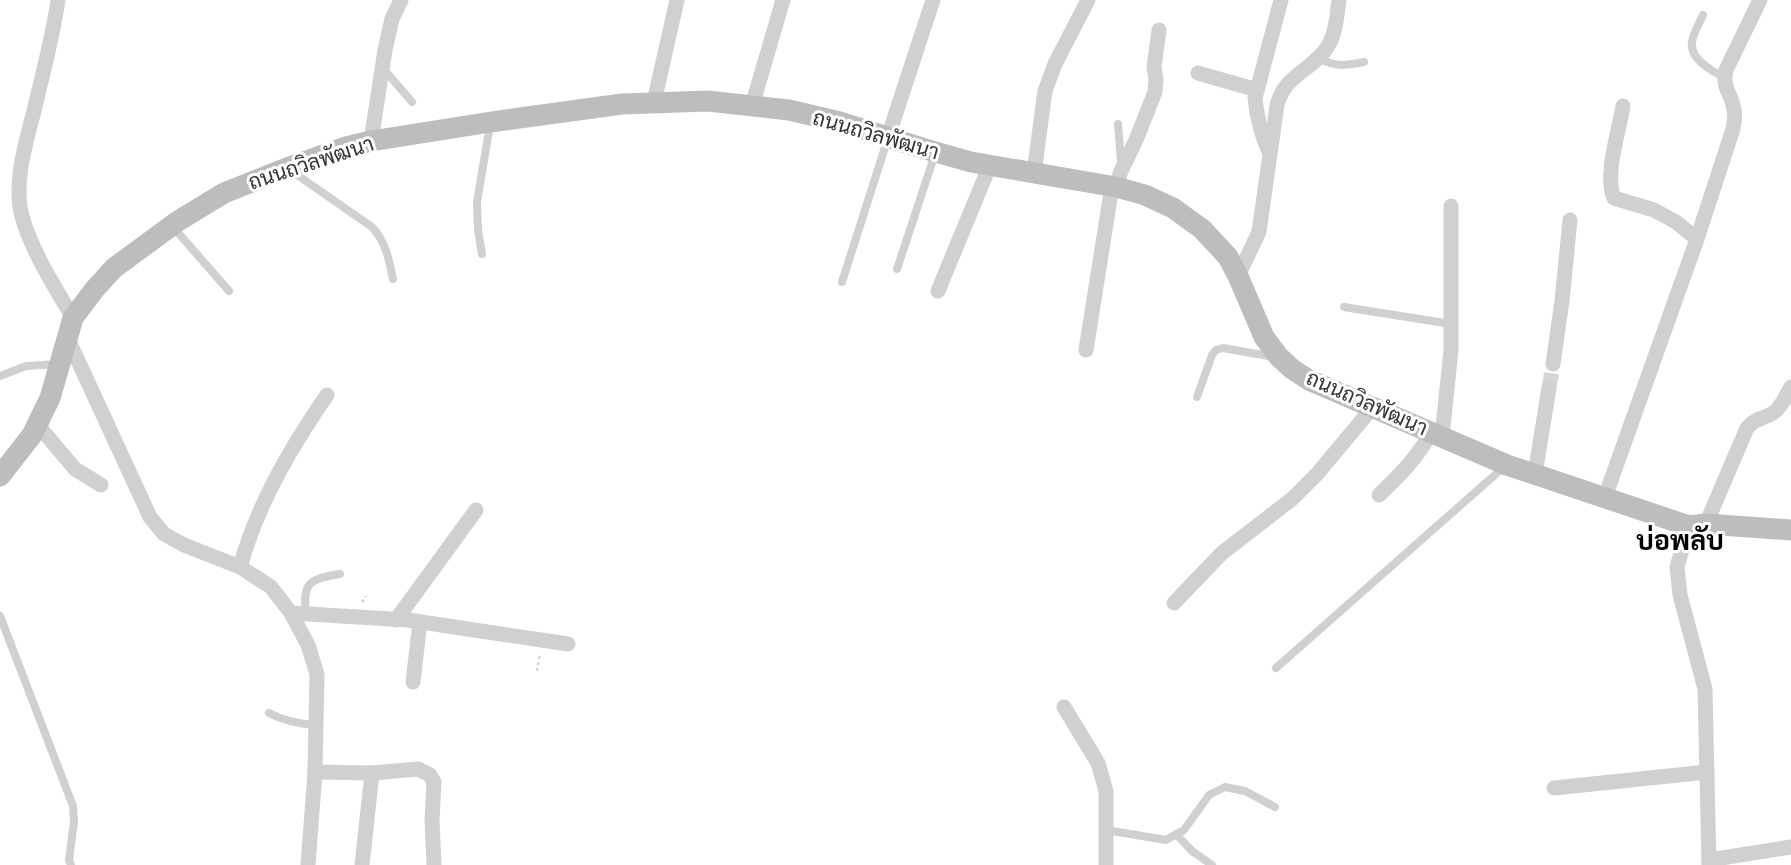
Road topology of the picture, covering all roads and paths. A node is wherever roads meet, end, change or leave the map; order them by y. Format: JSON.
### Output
{"nodes":[{"id":1,"x":58,"y":0,"type":"edge"},
{"id":2,"x":401,"y":0,"type":"edge"},
{"id":3,"x":677,"y":0,"type":"edge"},
{"id":4,"x":783,"y":0,"type":"edge"},
{"id":5,"x":933,"y":0,"type":"edge"},
{"id":6,"x":1088,"y":0,"type":"edge"},
{"id":7,"x":1281,"y":0,"type":"edge"},
{"id":8,"x":1340,"y":0,"type":"edge"},
{"id":9,"x":1760,"y":0,"type":"edge"},
{"id":10,"x":1703,"y":15,"type":"dead end"},
{"id":11,"x":1159,"y":30,"type":"dead end"},
{"id":12,"x":1317,"y":58,"type":"junction"},
{"id":13,"x":1364,"y":62,"type":"dead end"},
{"id":14,"x":382,"y":67,"type":"junction"},
{"id":15,"x":1198,"y":74,"type":"dead end"},
{"id":16,"x":1724,"y":76,"type":"junction"},
{"id":17,"x":1257,"y":90,"type":"junction"},
{"id":18,"x":412,"y":102,"type":"dead end"},
{"id":19,"x":654,"y":102,"type":"junction"},
{"id":20,"x":752,"y":106,"type":"junction"},
{"id":21,"x":1623,"y":106,"type":"dead end"},
{"id":22,"x":491,"y":122,"type":"junction"},
{"id":23,"x":1119,"y":124,"type":"dead end"},
{"id":24,"x":888,"y":137,"type":"junction"},
{"id":25,"x":371,"y":141,"type":"junction"},
{"id":26,"x":936,"y":152,"type":"junction"},
{"id":27,"x":1270,"y":155,"type":"junction"},
{"id":28,"x":990,"y":165,"type":"junction"},
{"id":29,"x":287,"y":168,"type":"junction"},
{"id":30,"x":1034,"y":173,"type":"junction"},
{"id":31,"x":1116,"y":181,"type":"junction"},
{"id":32,"x":1451,"y":206,"type":"dead end"},
{"id":33,"x":1570,"y":220,"type":"dead end"},
{"id":34,"x":172,"y":226,"type":"junction"},
{"id":35,"x":1697,"y":239,"type":"junction"},
{"id":36,"x":482,"y":254,"type":"dead end"},
{"id":37,"x":897,"y":269,"type":"dead end"},
{"id":38,"x":1238,"y":276,"type":"junction"},
{"id":39,"x":393,"y":279,"type":"dead end"},
{"id":40,"x":842,"y":282,"type":"dead end"},
{"id":41,"x":229,"y":291,"type":"dead end"},
{"id":42,"x":938,"y":291,"type":"dead end"},
{"id":43,"x":1344,"y":307,"type":"dead end"},
{"id":44,"x":73,"y":318,"type":"junction"},
{"id":45,"x":1451,"y":324,"type":"junction"},
{"id":46,"x":68,"y":339,"type":"junction"},
{"id":47,"x":1086,"y":350,"type":"dead end"},
{"id":48,"x":1279,"y":357,"type":"junction"},
{"id":49,"x":60,"y":364,"type":"junction"},
{"id":50,"x":1553,"y":364,"type":"tunnel mouth"},
{"id":51,"x":0,"y":376,"type":"edge"},
{"id":52,"x":1791,"y":387,"type":"edge"},
{"id":53,"x":1550,"y":388,"type":"tunnel mouth"},
{"id":54,"x":327,"y":395,"type":"dead end"},
{"id":55,"x":1197,"y":397,"type":"dead end"},
{"id":56,"x":1373,"y":407,"type":"junction"},
{"id":57,"x":37,"y":424,"type":"junction"},
{"id":58,"x":1437,"y":434,"type":"junction"},
{"id":59,"x":1507,"y":465,"type":"junction"},
{"id":60,"x":1535,"y":474,"type":"junction"},
{"id":61,"x":0,"y":476,"type":"edge"},
{"id":62,"x":101,"y":485,"type":"dead end"},
{"id":63,"x":1379,"y":495,"type":"dead end"},
{"id":64,"x":1605,"y":497,"type":"junction"},
{"id":65,"x":476,"y":510,"type":"dead end"},
{"id":66,"x":1698,"y":525,"type":"junction"},
{"id":67,"x":1790,"y":529,"type":"edge"},
{"id":68,"x":240,"y":567,"type":"junction"},
{"id":69,"x":340,"y":574,"type":"dead end"},
{"id":70,"x":1174,"y":603,"type":"dead end"},
{"id":71,"x":299,"y":614,"type":"junction"},
{"id":72,"x":396,"y":620,"type":"junction"},
{"id":73,"x":1,"y":621,"type":"edge"},
{"id":74,"x":420,"y":622,"type":"junction"},
{"id":75,"x":568,"y":644,"type":"dead end"},
{"id":76,"x":1276,"y":668,"type":"dead end"},
{"id":77,"x":413,"y":682,"type":"dead end"},
{"id":78,"x":1064,"y":707,"type":"dead end"},
{"id":79,"x":270,"y":713,"type":"dead end"},
{"id":80,"x":316,"y":725,"type":"junction"},
{"id":81,"x":315,"y":772,"type":"junction"},
{"id":82,"x":1707,"y":772,"type":"junction"},
{"id":83,"x":372,"y":773,"type":"junction"},
{"id":84,"x":1554,"y":788,"type":"dead end"},
{"id":85,"x":1275,"y":807,"type":"dead end"},
{"id":86,"x":1106,"y":830,"type":"junction"},
{"id":87,"x":1176,"y":834,"type":"junction"},
{"id":88,"x":1791,"y":847,"type":"edge"},
{"id":89,"x":1709,"y":863,"type":"edge"},
{"id":90,"x":71,"y":865,"type":"edge"},
{"id":91,"x":308,"y":865,"type":"edge"},
{"id":92,"x":362,"y":865,"type":"edge"},
{"id":93,"x":434,"y":865,"type":"edge"},
{"id":94,"x":1106,"y":865,"type":"edge"},
{"id":95,"x":1212,"y":865,"type":"edge"}],
"edges":[{"from":1,"to":44,"type":"street"},
{"from":2,"to":14,"type":"street"},
{"from":3,"to":19,"type":"street"},
{"from":4,"to":20,"type":"street"},
{"from":5,"to":24,"type":"street"},
{"from":6,"to":30,"type":"street"},
{"from":7,"to":17,"type":"street"},
{"from":8,"to":12,"type":"street"},
{"from":9,"to":16,"type":"street"},
{"from":10,"to":16,"type":"lane"},
{"from":11,"to":31,"type":"street"},
{"from":12,"to":13,"type":"lane"},
{"from":12,"to":27,"type":"street"},
{"from":14,"to":18,"type":"lane"},
{"from":14,"to":25,"type":"street"},
{"from":15,"to":17,"type":"street"},
{"from":16,"to":35,"type":"street"},
{"from":17,"to":27,"type":"street"},
{"from":19,"to":20,"type":"street","name":"ถนนถวิลพัฒนา"},
{"from":19,"to":22,"type":"street","name":"ถนนถวิลพัฒนา"},
{"from":20,"to":24,"type":"street","name":"ถนนถวิลพัฒนา"},
{"from":21,"to":35,"type":"street"},
{"from":22,"to":25,"type":"street","name":"ถนนถวิลพัฒนา"},
{"from":22,"to":36,"type":"lane"},
{"from":23,"to":31,"type":"lane"},
{"from":24,"to":26,"type":"street","name":"ถนนถวิลพัฒนา"},
{"from":24,"to":40,"type":"lane"},
{"from":25,"to":29,"type":"street","name":"ถนนถวิลพัฒนา"},
{"from":26,"to":28,"type":"street","name":"ถนนถวิลพัฒนา"},
{"from":26,"to":37,"type":"lane"},
{"from":27,"to":38,"type":"street"},
{"from":28,"to":30,"type":"street","name":"ถนนถวิลพัฒนา"},
{"from":28,"to":42,"type":"street"},
{"from":29,"to":34,"type":"street","name":"ถนนถวิลพัฒนา"},
{"from":29,"to":39,"type":"lane"},
{"from":30,"to":31,"type":"street","name":"ถนนถวิลพัฒนา"},
{"from":31,"to":38,"type":"street","name":"ถนนถวิลพัฒนา"},
{"from":31,"to":47,"type":"street"},
{"from":32,"to":45,"type":"street"},
{"from":33,"to":50,"type":"street"},
{"from":34,"to":41,"type":"lane"},
{"from":34,"to":44,"type":"street","name":"ถนนถวิลพัฒนา"},
{"from":35,"to":64,"type":"street"},
{"from":38,"to":48,"type":"street","name":"ถนนถวิลพัฒนา"},
{"from":43,"to":45,"type":"lane"},
{"from":44,"to":46,"type":"street","name":"ถนนถวิลพัฒนา"},
{"from":45,"to":58,"type":"street"},
{"from":46,"to":49,"type":"street","name":"ถนนถวิลพัฒนา"},
{"from":46,"to":68,"type":"street"},
{"from":48,"to":55,"type":"lane"},
{"from":48,"to":56,"type":"street","name":"ถนนถวิลพัฒนา"},
{"from":49,"to":51,"type":"lane"},
{"from":49,"to":57,"type":"street","name":"ถนนถวิลพัฒนา"},
{"from":52,"to":66,"type":"street"},
{"from":53,"to":60,"type":"street"},
{"from":54,"to":68,"type":"street"},
{"from":56,"to":58,"type":"street","name":"ถนนถวิลพัฒนา"},
{"from":56,"to":70,"type":"street"},
{"from":57,"to":61,"type":"street","name":"ถนนถวิลพัฒนา"},
{"from":57,"to":62,"type":"street"},
{"from":58,"to":59,"type":"street","name":"ถนนถวิลพัฒนา"},
{"from":58,"to":63,"type":"street"},
{"from":59,"to":60,"type":"street","name":"ถนนถวิลพัฒนา"},
{"from":59,"to":76,"type":"lane"},
{"from":60,"to":64,"type":"street","name":"ถนนถวิลพัฒนา"},
{"from":64,"to":66,"type":"street","name":"ถนนถวิลพัฒนา"},
{"from":65,"to":72,"type":"street"},
{"from":66,"to":67,"type":"street","name":"ถนนถวิลพัฒนา"},
{"from":66,"to":82,"type":"street"},
{"from":68,"to":71,"type":"street"},
{"from":69,"to":71,"type":"lane"},
{"from":71,"to":72,"type":"street"},
{"from":71,"to":80,"type":"street"},
{"from":72,"to":74,"type":"street"},
{"from":73,"to":90,"type":"lane"},
{"from":74,"to":75,"type":"street"},
{"from":74,"to":77,"type":"street"},
{"from":78,"to":86,"type":"street"},
{"from":79,"to":80,"type":"lane"},
{"from":80,"to":81,"type":"street"},
{"from":81,"to":83,"type":"street"},
{"from":81,"to":91,"type":"street"},
{"from":82,"to":84,"type":"street"},
{"from":82,"to":89,"type":"street"},
{"from":83,"to":92,"type":"street"},
{"from":83,"to":93,"type":"street"},
{"from":85,"to":87,"type":"lane"},
{"from":86,"to":87,"type":"lane"},
{"from":86,"to":94,"type":"street"},
{"from":87,"to":95,"type":"lane"},
{"from":88,"to":89,"type":"street"}]}
